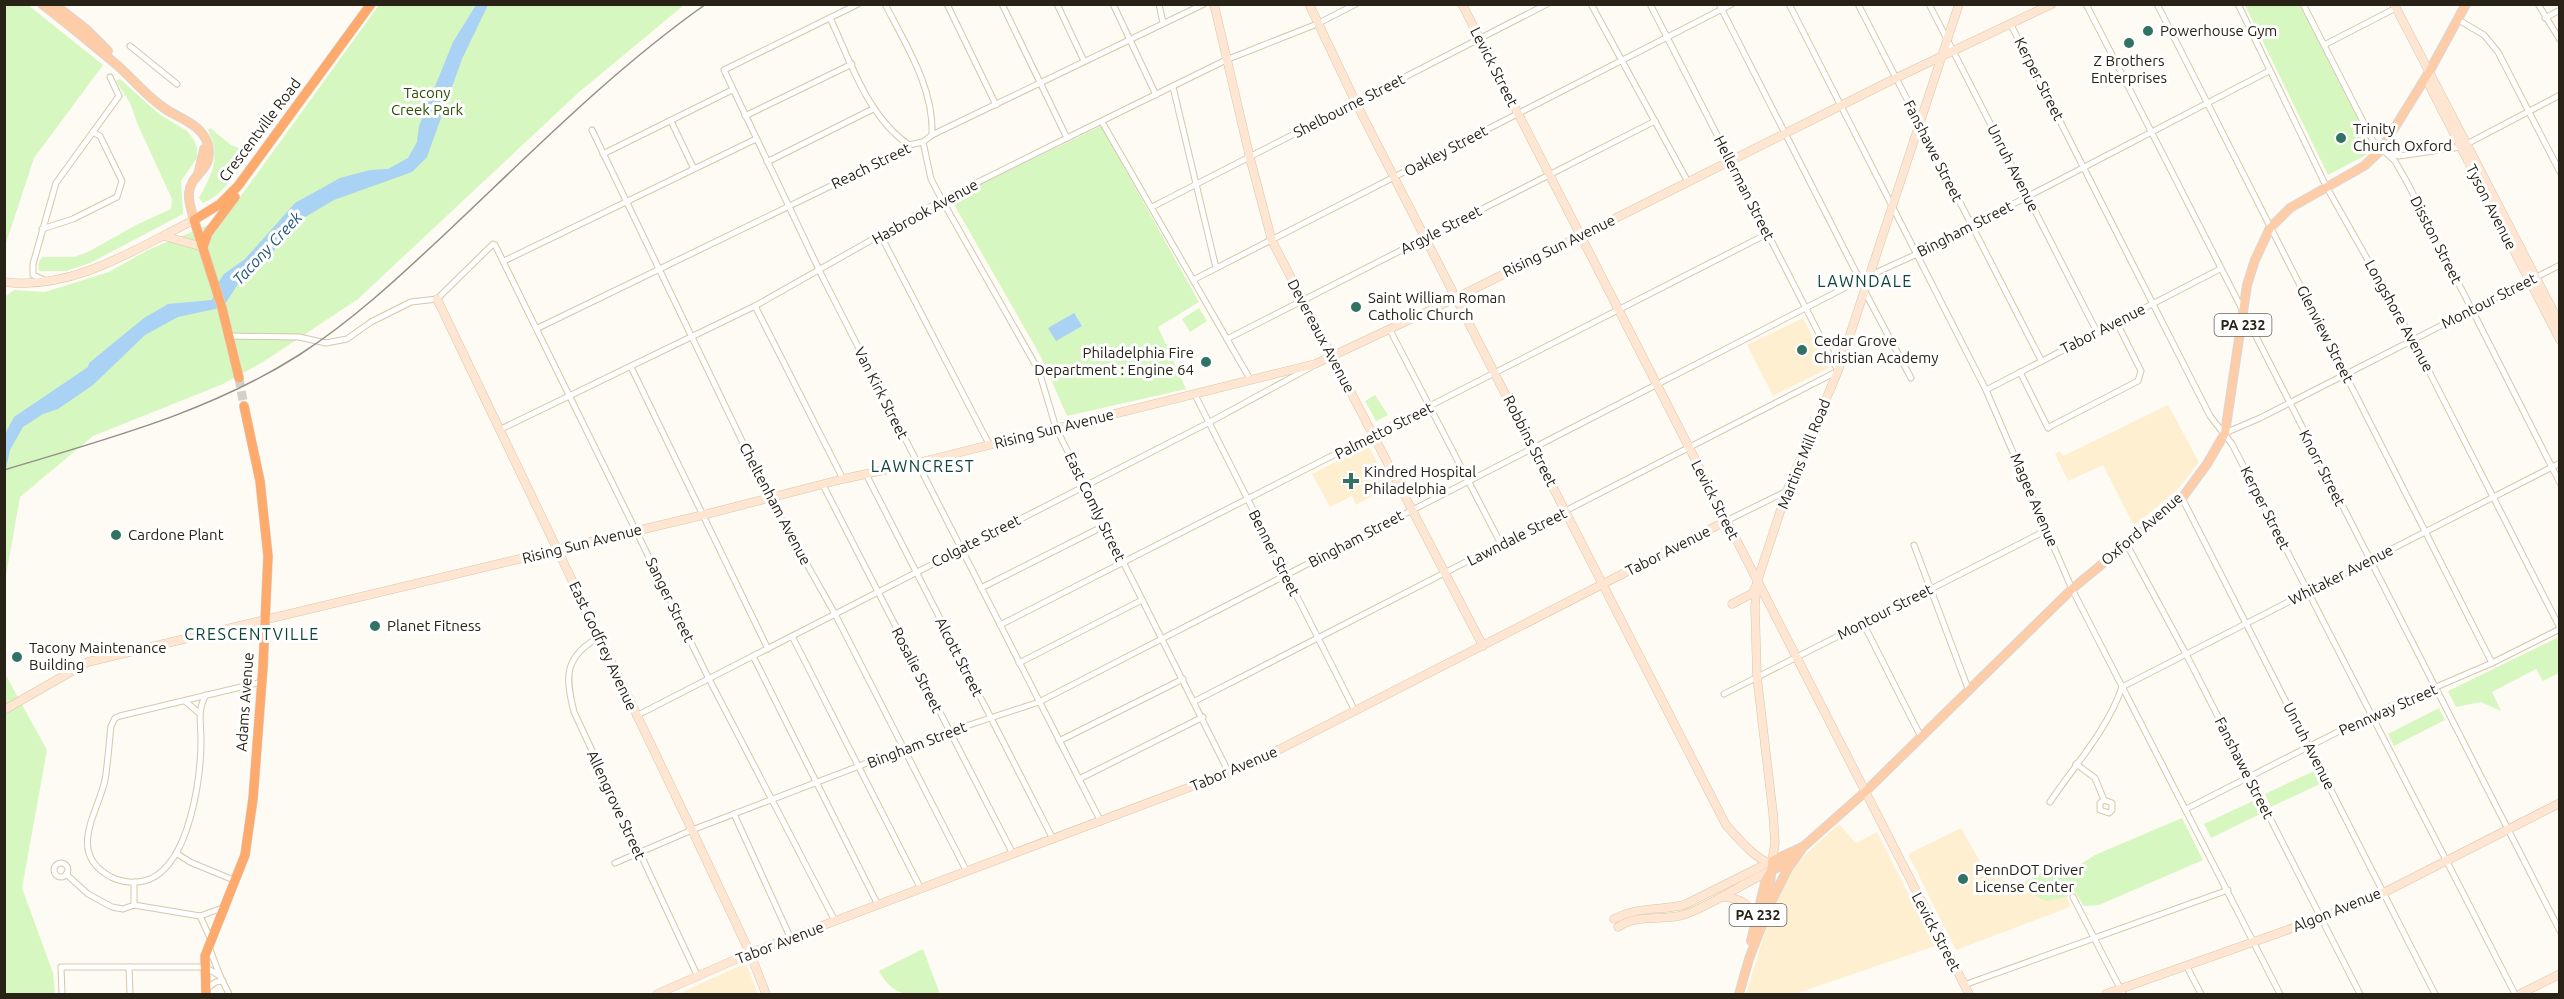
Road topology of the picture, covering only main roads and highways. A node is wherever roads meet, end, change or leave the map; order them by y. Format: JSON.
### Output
{"nodes":[{"id":1,"x":42,"y":4,"type":"edge"},
{"id":2,"x":54,"y":4,"type":"edge"},
{"id":3,"x":371,"y":4,"type":"edge"},
{"id":4,"x":2466,"y":4,"type":"edge"},
{"id":5,"x":114,"y":70,"type":"junction"},
{"id":6,"x":262,"y":155,"type":"junction"},
{"id":7,"x":194,"y":220,"type":"junction"},
{"id":8,"x":202,"y":247,"type":"junction"},
{"id":9,"x":239,"y":378,"type":"tunnel mouth"},
{"id":10,"x":244,"y":406,"type":"tunnel mouth"},
{"id":11,"x":1803,"y":847,"type":"junction"},
{"id":12,"x":1792,"y":861,"type":"junction"},
{"id":13,"x":1771,"y":865,"type":"junction"},
{"id":14,"x":1765,"y":919,"type":"junction"},
{"id":15,"x":1749,"y":959,"type":"junction"},
{"id":16,"x":206,"y":992,"type":"edge"},
{"id":17,"x":1739,"y":994,"type":"edge"}],
"edges":[{"from":1,"to":5,"type":"main road"},
{"from":2,"to":5,"type":"main road"},
{"from":3,"to":6,"type":"highway","name":"Crescentville Road"},
{"from":4,"to":11,"type":"main road","name":"Oxford Avenue","number":"PA 232"},
{"from":5,"to":7,"type":"main road"},
{"from":6,"to":7,"type":"highway","name":"Crescentville Road"},
{"from":6,"to":8,"type":"highway"},
{"from":7,"to":8,"type":"highway"},
{"from":8,"to":9,"type":"highway"},
{"from":10,"to":16,"type":"highway","name":"Adams Avenue"},
{"from":11,"to":12,"type":"main road","name":"Oxford Avenue","number":"PA 232"},
{"from":11,"to":13,"type":"main road","name":"Oxford Avenue","number":"PA 232"},
{"from":12,"to":13,"type":"main road","name":"Oxford Avenue"},
{"from":12,"to":14,"type":"main road","name":"Oxford Avenue","number":"PA 232"},
{"from":13,"to":14,"type":"main road","name":"Martins Mill Road"},
{"from":13,"to":15,"type":"main road","name":"Oxford Avenue","number":"PA 232"},
{"from":14,"to":15,"type":"main road","name":"Oxford Avenue","number":"PA 232"},
{"from":15,"to":17,"type":"main road","name":"Oxford Avenue","number":"PA 232"}]}
